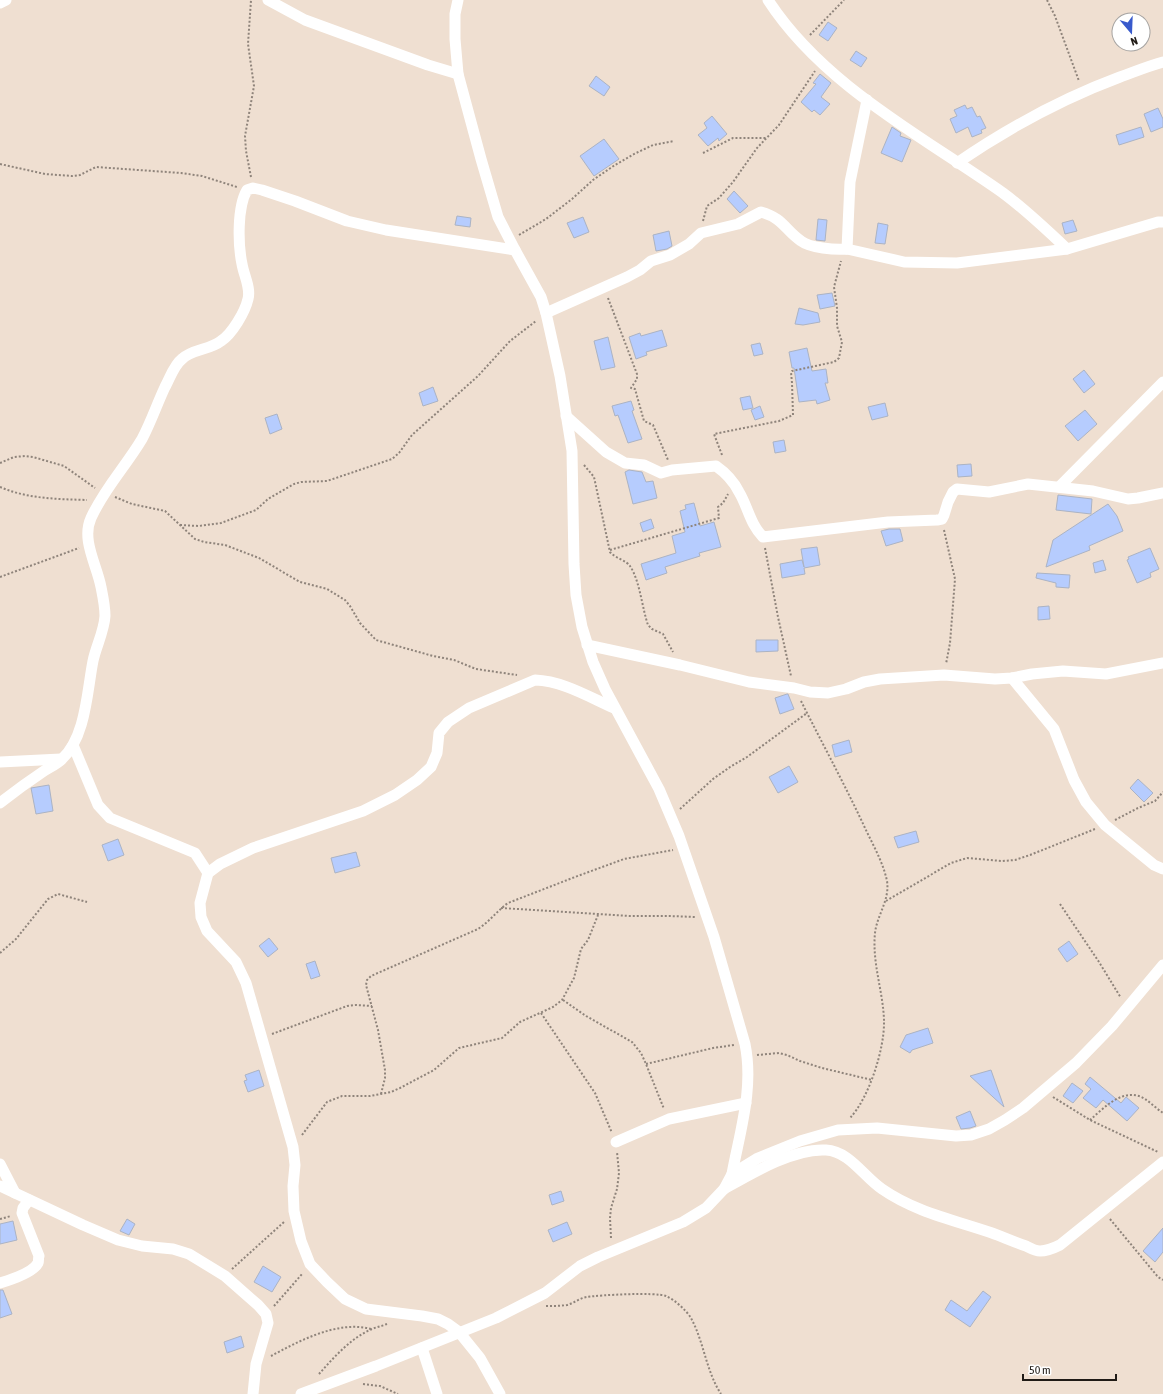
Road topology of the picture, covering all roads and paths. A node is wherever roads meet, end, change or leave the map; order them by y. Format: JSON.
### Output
{"nodes":[{"id":1,"x":6,"y":0,"type":"edge"},
{"id":2,"x":251,"y":0,"type":"edge"},
{"id":3,"x":268,"y":0,"type":"edge"},
{"id":4,"x":458,"y":0,"type":"edge"},
{"id":5,"x":768,"y":0,"type":"edge"},
{"id":6,"x":844,"y":0,"type":"edge"},
{"id":7,"x":1047,"y":0,"type":"edge"},
{"id":8,"x":0,"y":3,"type":"edge"},
{"id":9,"x":802,"y":43,"type":"junction"},
{"id":10,"x":821,"y":62,"type":"junction"},
{"id":11,"x":1163,"y":62,"type":"edge"},
{"id":12,"x":458,"y":74,"type":"junction"},
{"id":13,"x":1083,"y":91,"type":"junction"},
{"id":14,"x":867,"y":100,"type":"junction"},
{"id":15,"x":766,"y":138,"type":"junction"},
{"id":16,"x":674,"y":141,"type":"dead end"},
{"id":17,"x":703,"y":153,"type":"dead end"},
{"id":18,"x":957,"y":163,"type":"junction"},
{"id":19,"x":0,"y":164,"type":"edge"},
{"id":20,"x":250,"y":189,"type":"junction"},
{"id":21,"x":1163,"y":222,"type":"edge"},
{"id":22,"x":701,"y":233,"type":"junction"},
{"id":23,"x":512,"y":245,"type":"junction"},
{"id":24,"x":843,"y":249,"type":"junction"},
{"id":25,"x":1067,"y":249,"type":"junction"},
{"id":26,"x":604,"y":287,"type":"junction"},
{"id":27,"x":546,"y":313,"type":"junction"},
{"id":28,"x":1163,"y":382,"type":"edge"},
{"id":29,"x":566,"y":416,"type":"junction"},
{"id":30,"x":582,"y":461,"type":"dead end"},
{"id":31,"x":724,"y":462,"type":"dead end"},
{"id":32,"x":0,"y":463,"type":"edge"},
{"id":33,"x":672,"y":470,"type":"junction"},
{"id":34,"x":1059,"y":487,"type":"junction"},
{"id":35,"x":0,"y":488,"type":"edge"},
{"id":36,"x":736,"y":488,"type":"junction"},
{"id":37,"x":1163,"y":493,"type":"edge"},
{"id":38,"x":102,"y":497,"type":"junction"},
{"id":39,"x":942,"y":518,"type":"junction"},
{"id":40,"x":180,"y":525,"type":"junction"},
{"id":41,"x":763,"y":537,"type":"junction"},
{"id":42,"x":90,"y":544,"type":"junction"},
{"id":43,"x":610,"y":550,"type":"junction"},
{"id":44,"x":0,"y":578,"type":"edge"},
{"id":45,"x":587,"y":645,"type":"junction"},
{"id":46,"x":1163,"y":663,"type":"edge"},
{"id":47,"x":680,"y":665,"type":"junction"},
{"id":48,"x":944,"y":674,"type":"junction"},
{"id":49,"x":1012,"y":678,"type":"junction"},
{"id":50,"x":535,"y":680,"type":"junction"},
{"id":51,"x":794,"y":688,"type":"junction"},
{"id":52,"x":614,"y":708,"type":"junction"},
{"id":53,"x":807,"y":713,"type":"junction"},
{"id":54,"x":73,"y":745,"type":"junction"},
{"id":55,"x":62,"y":759,"type":"junction"},
{"id":56,"x":0,"y":762,"type":"edge"},
{"id":57,"x":1163,"y":792,"type":"edge"},
{"id":58,"x":0,"y":802,"type":"edge"},
{"id":59,"x":671,"y":817,"type":"junction"},
{"id":60,"x":1104,"y":825,"type":"junction"},
{"id":61,"x":683,"y":848,"type":"junction"},
{"id":62,"x":1163,"y":869,"type":"edge"},
{"id":63,"x":208,"y":874,"type":"junction"},
{"id":64,"x":87,"y":902,"type":"dead end"},
{"id":65,"x":885,"y":902,"type":"junction"},
{"id":66,"x":1060,"y":904,"type":"dead end"},
{"id":67,"x":501,"y":908,"type":"junction"},
{"id":68,"x":598,"y":915,"type":"junction"},
{"id":69,"x":707,"y":918,"type":"junction"},
{"id":70,"x":0,"y":953,"type":"edge"},
{"id":71,"x":1163,"y":965,"type":"edge"},
{"id":72,"x":562,"y":1000,"type":"junction"},
{"id":73,"x":372,"y":1006,"type":"junction"},
{"id":74,"x":1127,"y":1008,"type":"junction"},
{"id":75,"x":541,"y":1013,"type":"junction"},
{"id":76,"x":262,"y":1038,"type":"junction"},
{"id":77,"x":745,"y":1044,"type":"junction"},
{"id":78,"x":748,"y":1056,"type":"junction"},
{"id":79,"x":646,"y":1064,"type":"junction"},
{"id":80,"x":872,"y":1080,"type":"junction"},
{"id":81,"x":1044,"y":1091,"type":"junction"},
{"id":82,"x":381,"y":1094,"type":"junction"},
{"id":83,"x":746,"y":1104,"type":"junction"},
{"id":84,"x":1163,"y":1113,"type":"edge"},
{"id":85,"x":669,"y":1119,"type":"junction"},
{"id":86,"x":1090,"y":1120,"type":"junction"},
{"id":87,"x":838,"y":1130,"type":"junction"},
{"id":88,"x":616,"y":1142,"type":"junction"},
{"id":89,"x":293,"y":1147,"type":"junction"},
{"id":90,"x":1163,"y":1155,"type":"edge"},
{"id":91,"x":1163,"y":1162,"type":"edge"},
{"id":92,"x":0,"y":1164,"type":"edge"},
{"id":93,"x":732,"y":1174,"type":"junction"},
{"id":94,"x":0,"y":1186,"type":"edge"},
{"id":95,"x":724,"y":1188,"type":"junction"},
{"id":96,"x":15,"y":1193,"type":"junction"},
{"id":97,"x":29,"y":1200,"type":"junction"},
{"id":98,"x":1103,"y":1210,"type":"junction"},
{"id":99,"x":294,"y":1211,"type":"junction"},
{"id":100,"x":613,"y":1250,"type":"junction"},
{"id":101,"x":310,"y":1264,"type":"junction"},
{"id":102,"x":225,"y":1276,"type":"junction"},
{"id":103,"x":1163,"y":1280,"type":"edge"},
{"id":104,"x":0,"y":1283,"type":"edge"},
{"id":105,"x":541,"y":1306,"type":"dead end"},
{"id":106,"x":266,"y":1314,"type":"junction"},
{"id":107,"x":391,"y":1322,"type":"dead end"},
{"id":108,"x":371,"y":1330,"type":"junction"},
{"id":109,"x":459,"y":1332,"type":"junction"},
{"id":110,"x":422,"y":1348,"type":"junction"},
{"id":111,"x":256,"y":1364,"type":"junction"},
{"id":112,"x":315,"y":1378,"type":"dead end"},
{"id":113,"x":359,"y":1384,"type":"dead end"},
{"id":114,"x":253,"y":1394,"type":"edge"},
{"id":115,"x":301,"y":1394,"type":"edge"},
{"id":116,"x":398,"y":1394,"type":"edge"},
{"id":117,"x":436,"y":1394,"type":"edge"},
{"id":118,"x":500,"y":1394,"type":"edge"},
{"id":119,"x":721,"y":1394,"type":"edge"}],
"edges":[{"from":1,"to":8,"type":"street"},
{"from":2,"to":20,"type":"path"},
{"from":3,"to":12,"type":"street"},
{"from":4,"to":12,"type":"street"},
{"from":5,"to":9,"type":"street"},
{"from":6,"to":9,"type":"path"},
{"from":7,"to":13,"type":"path"},
{"from":9,"to":10,"type":"street"},
{"from":10,"to":14,"type":"street"},
{"from":10,"to":15,"type":"path"},
{"from":11,"to":13,"type":"street"},
{"from":12,"to":23,"type":"street"},
{"from":13,"to":18,"type":"street"},
{"from":14,"to":18,"type":"street"},
{"from":14,"to":24,"type":"street"},
{"from":15,"to":17,"type":"path"},
{"from":15,"to":22,"type":"path"},
{"from":16,"to":23,"type":"path"},
{"from":18,"to":25,"type":"street"},
{"from":19,"to":20,"type":"path"},
{"from":20,"to":23,"type":"street"},
{"from":20,"to":38,"type":"street"},
{"from":21,"to":25,"type":"street"},
{"from":22,"to":24,"type":"street"},
{"from":22,"to":26,"type":"street"},
{"from":23,"to":27,"type":"street"},
{"from":24,"to":25,"type":"street"},
{"from":24,"to":31,"type":"path"},
{"from":26,"to":27,"type":"street"},
{"from":26,"to":33,"type":"path"},
{"from":27,"to":29,"type":"street"},
{"from":27,"to":40,"type":"path"},
{"from":28,"to":34,"type":"street"},
{"from":29,"to":33,"type":"street"},
{"from":29,"to":45,"type":"street"},
{"from":30,"to":43,"type":"path"},
{"from":32,"to":38,"type":"path"},
{"from":33,"to":36,"type":"street"},
{"from":34,"to":37,"type":"street"},
{"from":34,"to":39,"type":"street"},
{"from":35,"to":38,"type":"path"},
{"from":36,"to":41,"type":"street"},
{"from":36,"to":43,"type":"path"},
{"from":38,"to":40,"type":"path"},
{"from":38,"to":42,"type":"street"},
{"from":39,"to":41,"type":"street"},
{"from":39,"to":48,"type":"path"},
{"from":40,"to":50,"type":"path"},
{"from":41,"to":51,"type":"path"},
{"from":42,"to":44,"type":"path"},
{"from":42,"to":54,"type":"street"},
{"from":43,"to":47,"type":"path"},
{"from":45,"to":47,"type":"street"},
{"from":45,"to":52,"type":"street"},
{"from":46,"to":49,"type":"street"},
{"from":47,"to":51,"type":"street"},
{"from":48,"to":49,"type":"street"},
{"from":48,"to":51,"type":"street"},
{"from":49,"to":60,"type":"street"},
{"from":50,"to":52,"type":"street"},
{"from":50,"to":63,"type":"street"},
{"from":51,"to":53,"type":"path"},
{"from":52,"to":59,"type":"street"},
{"from":53,"to":59,"type":"path"},
{"from":53,"to":65,"type":"path"},
{"from":54,"to":55,"type":"street"},
{"from":54,"to":63,"type":"street"},
{"from":55,"to":56,"type":"street"},
{"from":55,"to":58,"type":"street"},
{"from":57,"to":60,"type":"path"},
{"from":59,"to":61,"type":"street"},
{"from":60,"to":62,"type":"street"},
{"from":60,"to":65,"type":"path"},
{"from":61,"to":67,"type":"path"},
{"from":61,"to":69,"type":"street"},
{"from":63,"to":76,"type":"street"},
{"from":64,"to":70,"type":"path"},
{"from":65,"to":80,"type":"path"},
{"from":66,"to":74,"type":"path"},
{"from":67,"to":68,"type":"path"},
{"from":67,"to":73,"type":"path"},
{"from":68,"to":69,"type":"path"},
{"from":68,"to":72,"type":"path"},
{"from":69,"to":77,"type":"street"},
{"from":71,"to":74,"type":"street"},
{"from":72,"to":75,"type":"path"},
{"from":72,"to":79,"type":"path"},
{"from":73,"to":76,"type":"path"},
{"from":73,"to":82,"type":"path"},
{"from":74,"to":81,"type":"street"},
{"from":75,"to":82,"type":"path"},
{"from":75,"to":88,"type":"path"},
{"from":76,"to":89,"type":"street"},
{"from":77,"to":78,"type":"street"},
{"from":77,"to":79,"type":"path"},
{"from":78,"to":80,"type":"path"},
{"from":78,"to":83,"type":"street"},
{"from":79,"to":85,"type":"path"},
{"from":80,"to":87,"type":"path"},
{"from":81,"to":86,"type":"path"},
{"from":81,"to":87,"type":"street"},
{"from":82,"to":89,"type":"path"},
{"from":83,"to":85,"type":"street"},
{"from":83,"to":93,"type":"street"},
{"from":84,"to":86,"type":"path"},
{"from":85,"to":88,"type":"street"},
{"from":86,"to":90,"type":"path"},
{"from":87,"to":93,"type":"street"},
{"from":88,"to":100,"type":"path"},
{"from":89,"to":99,"type":"street"},
{"from":91,"to":98,"type":"street"},
{"from":92,"to":96,"type":"street"},
{"from":93,"to":95,"type":"street"},
{"from":94,"to":96,"type":"street"},
{"from":95,"to":98,"type":"street"},
{"from":95,"to":100,"type":"street"},
{"from":96,"to":97,"type":"street"},
{"from":97,"to":102,"type":"street"},
{"from":97,"to":104,"type":"street"},
{"from":98,"to":103,"type":"path"},
{"from":99,"to":101,"type":"street"},
{"from":99,"to":102,"type":"path"},
{"from":100,"to":109,"type":"street"},
{"from":101,"to":106,"type":"path"},
{"from":101,"to":109,"type":"street"},
{"from":102,"to":106,"type":"street"},
{"from":105,"to":119,"type":"path"},
{"from":106,"to":111,"type":"street"},
{"from":107,"to":108,"type":"path"},
{"from":108,"to":111,"type":"path"},
{"from":108,"to":112,"type":"path"},
{"from":109,"to":110,"type":"street"},
{"from":109,"to":118,"type":"street"},
{"from":110,"to":115,"type":"street"},
{"from":110,"to":117,"type":"street"},
{"from":111,"to":114,"type":"street"},
{"from":113,"to":116,"type":"path"}]}
